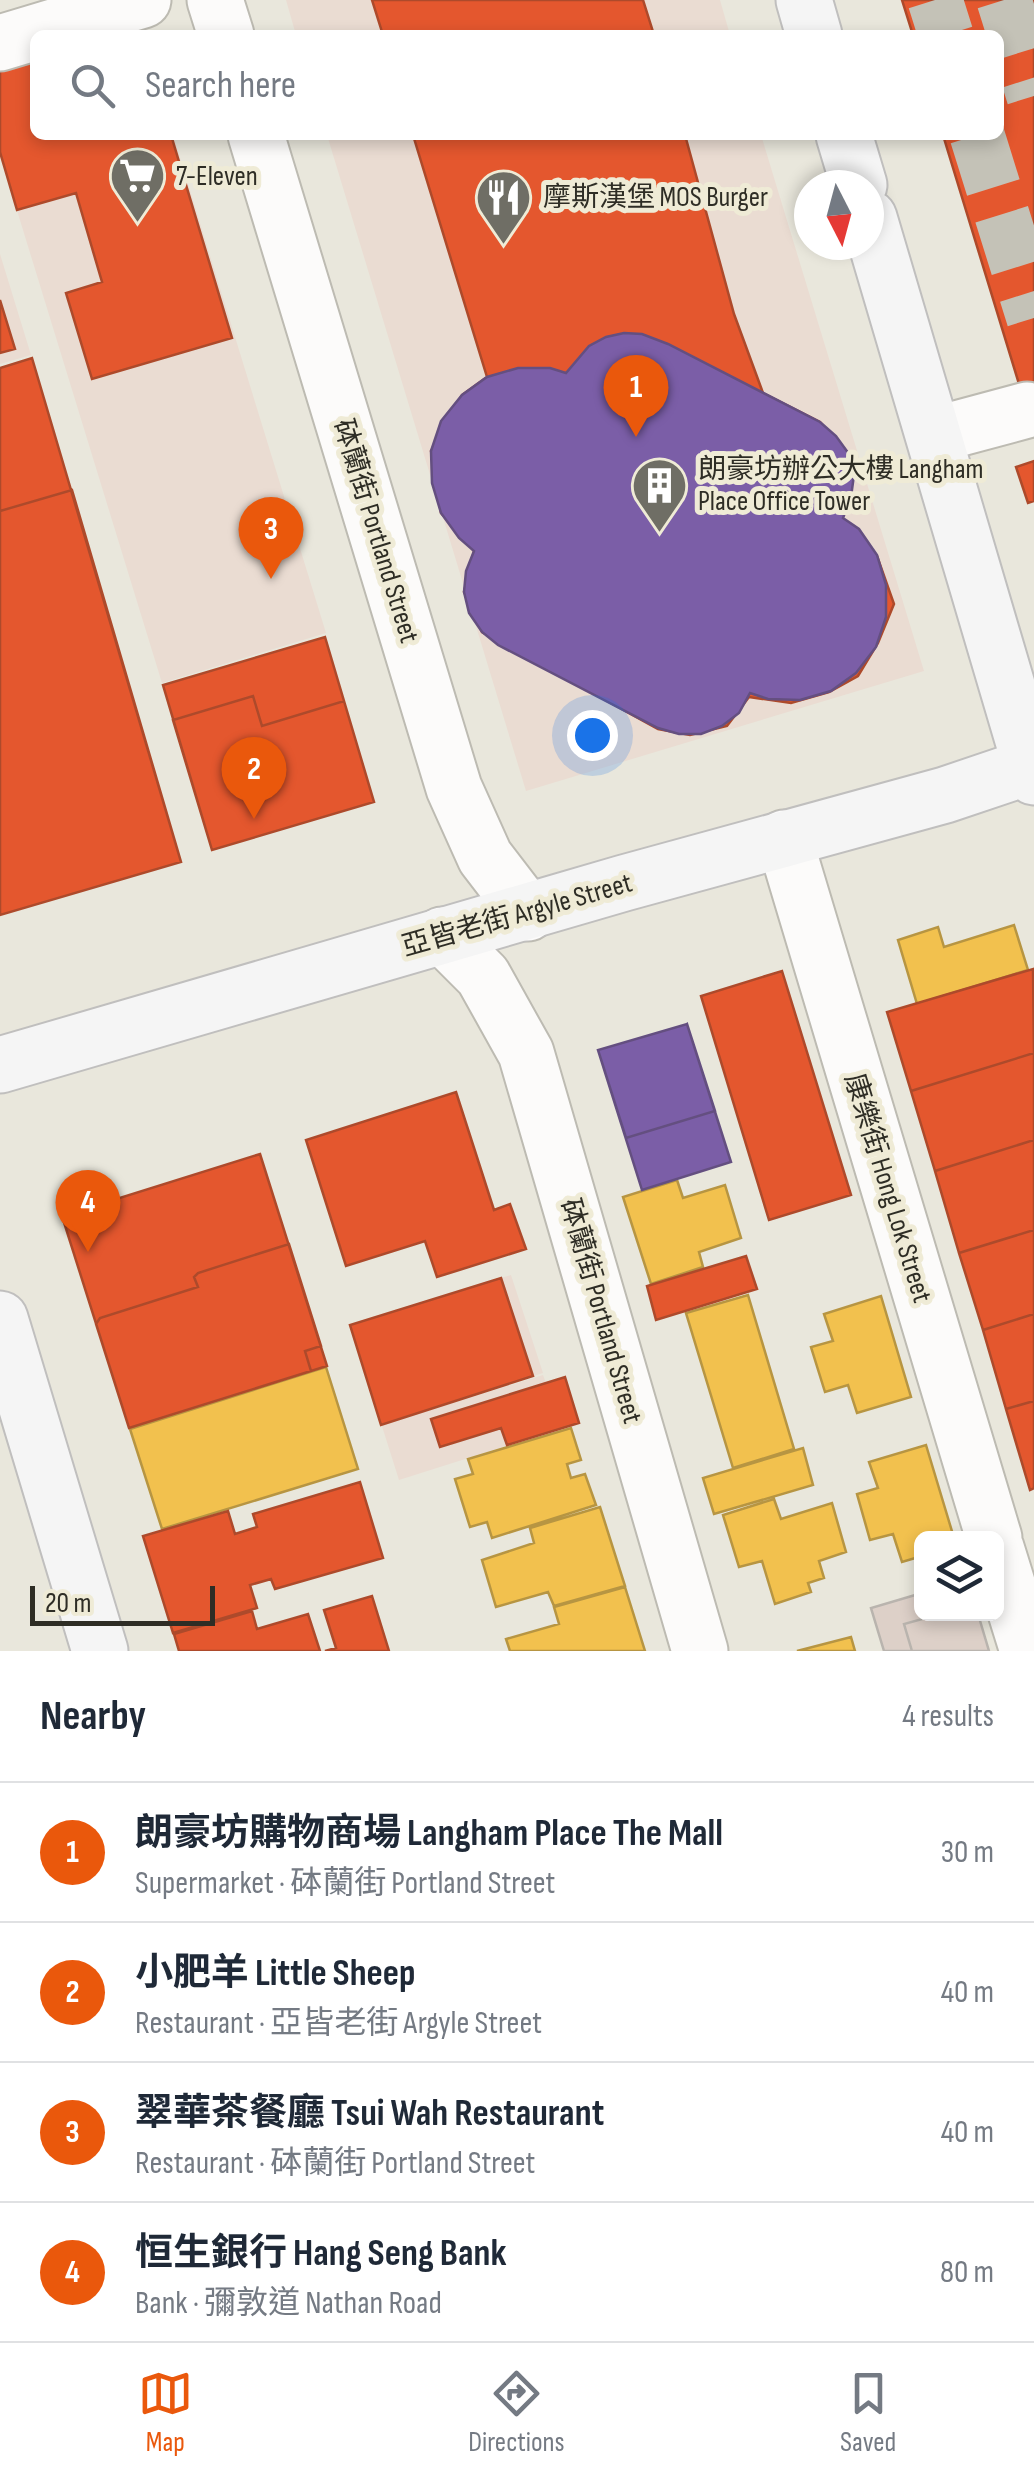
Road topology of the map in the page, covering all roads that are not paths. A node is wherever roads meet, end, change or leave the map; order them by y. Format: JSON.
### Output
{"nodes":[{"id":1,"x":143,"y":0,"type":"edge"},
{"id":2,"x":215,"y":0,"type":"edge"},
{"id":3,"x":804,"y":0,"type":"edge"},
{"id":4,"x":43,"y":30,"type":"edge"},
{"id":5,"x":224,"y":30,"type":"edge"},
{"id":6,"x":813,"y":30,"type":"edge"},
{"id":7,"x":30,"y":34,"type":"edge"},
{"id":8,"x":0,"y":43,"type":"edge"},
{"id":9,"x":258,"y":140,"type":"edge"},
{"id":10,"x":846,"y":140,"type":"edge"},
{"id":11,"x":854,"y":170,"type":"edge"},
{"id":12,"x":882,"y":260,"type":"edge"},
{"id":13,"x":1027,"y":410,"type":"dead end"},
{"id":14,"x":934,"y":435,"type":"junction"},
{"id":15,"x":1033,"y":769,"type":"edge"},
{"id":16,"x":784,"y":838,"type":"junction"},
{"id":17,"x":528,"y":913,"type":"junction"},
{"id":18,"x":442,"y":935,"type":"junction"},
{"id":19,"x":0,"y":1065,"type":"edge"},
{"id":20,"x":0,"y":1320,"type":"edge"},
{"id":21,"x":992,"y":1531,"type":"edge"},
{"id":22,"x":1004,"y":1574,"type":"edge"},
{"id":23,"x":100,"y":1651,"type":"edge"},
{"id":24,"x":700,"y":1651,"type":"edge"},
{"id":25,"x":1028,"y":1651,"type":"edge"}],
"edges":[{"from":1,"to":4,"type":"street"},
{"from":2,"to":5,"type":"street"},
{"from":3,"to":6,"type":"main road"},
{"from":7,"to":8,"type":"street"},
{"from":9,"to":17,"type":"street","name":"砵蘭街 Portland Street"},
{"from":10,"to":11,"type":"main road"},
{"from":12,"to":14,"type":"main road"},
{"from":13,"to":14,"type":"street"},
{"from":14,"to":15,"type":"main road"},
{"from":15,"to":16,"type":"main road","name":"亞皆老街 Argyle Street"},
{"from":16,"to":17,"type":"main road","name":"亞皆老街 Argyle Street"},
{"from":16,"to":21,"type":"street","name":"康樂街 Hong Lok Street"},
{"from":17,"to":18,"type":"main road","name":"亞皆老街 Argyle Street"},
{"from":18,"to":19,"type":"main road","name":"亞皆老街 Argyle Street"},
{"from":18,"to":24,"type":"street","name":"砵蘭街 Portland Street"},
{"from":20,"to":23,"type":"main road"},
{"from":22,"to":25,"type":"street"}]}
